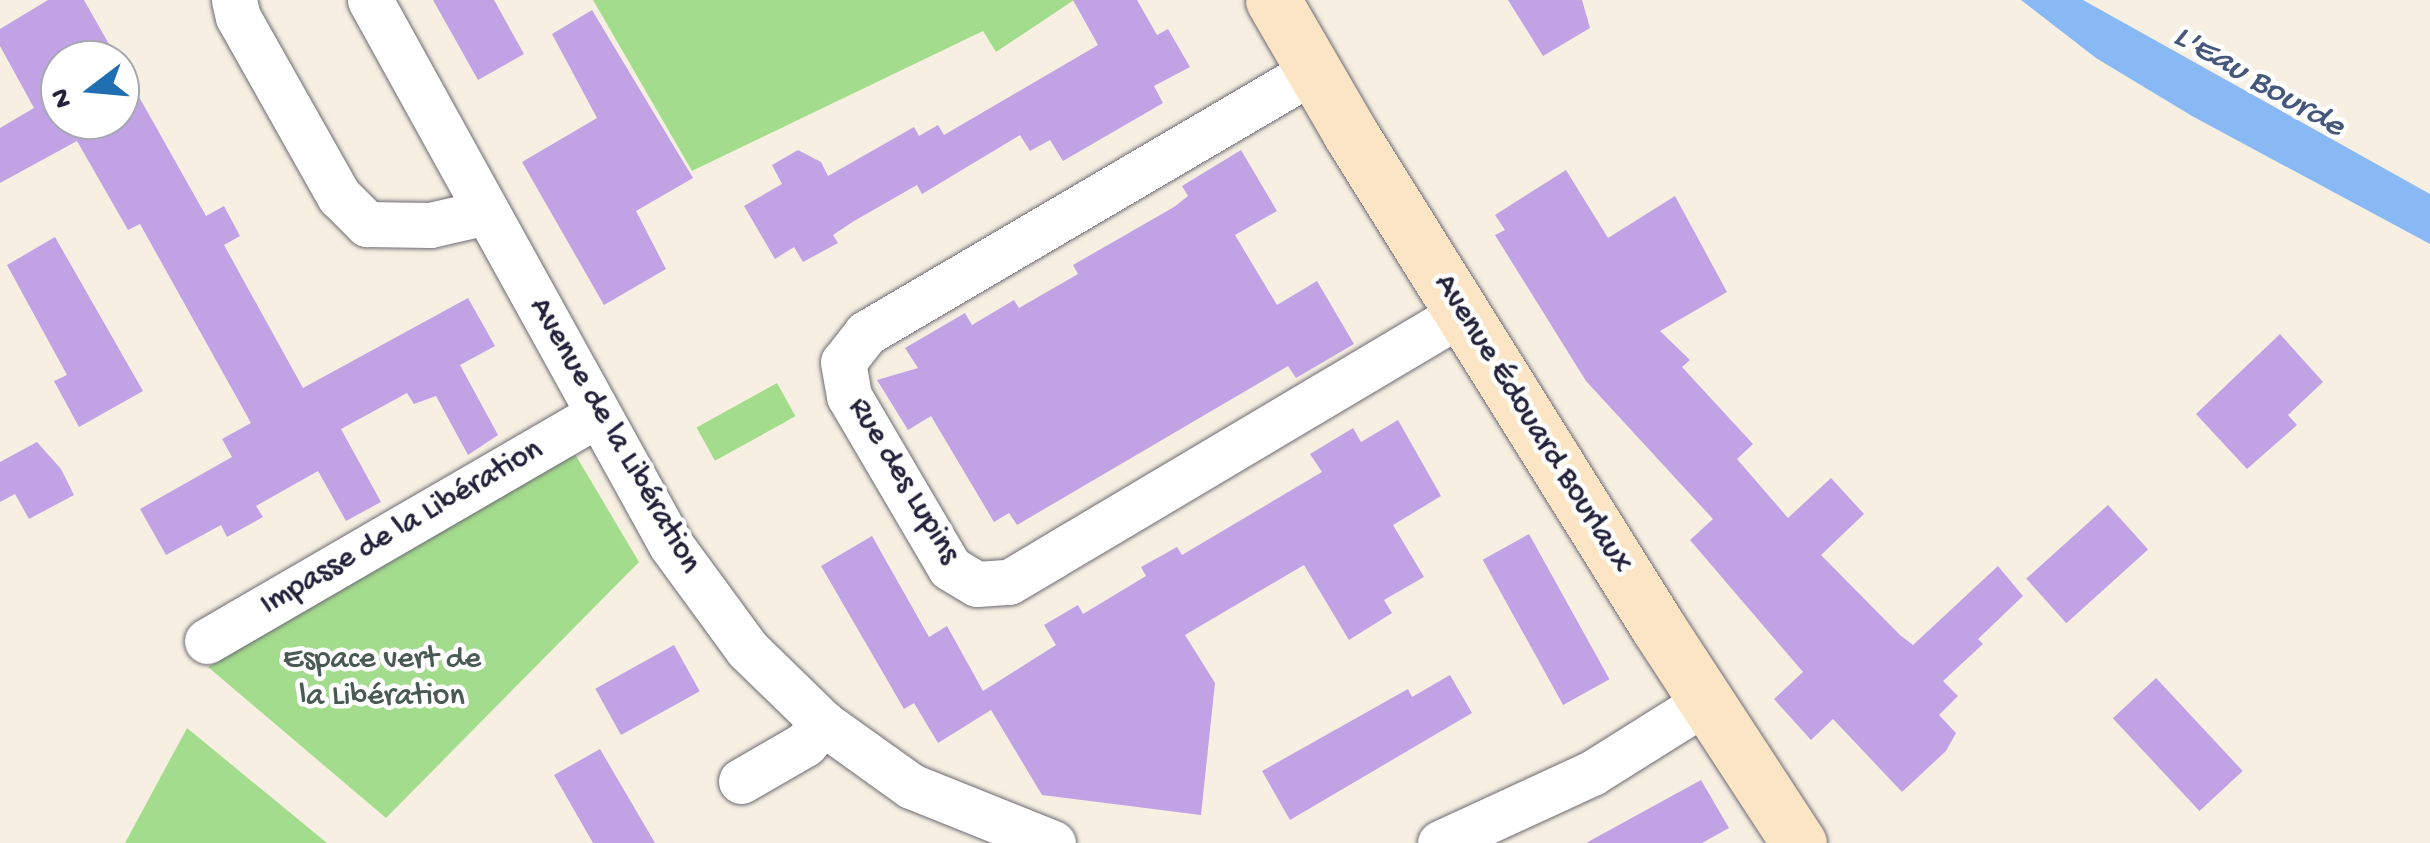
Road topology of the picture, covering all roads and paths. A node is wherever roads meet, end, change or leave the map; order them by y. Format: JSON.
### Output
{"nodes":[{"id":1,"x":234,"y":0,"type":"edge"},
{"id":2,"x":370,"y":0,"type":"edge"},
{"id":3,"x":1273,"y":0,"type":"edge"},
{"id":4,"x":1312,"y":72,"type":"junction"},
{"id":5,"x":487,"y":212,"type":"junction"},
{"id":6,"x":1462,"y":313,"type":"junction"},
{"id":7,"x":597,"y":415,"type":"junction"},
{"id":8,"x":207,"y":641,"type":"dead end"},
{"id":9,"x":1706,"y":702,"type":"junction"},
{"id":10,"x":823,"y":724,"type":"junction"},
{"id":11,"x":741,"y":781,"type":"dead end"},
{"id":12,"x":1445,"y":842,"type":"edge"},
{"id":13,"x":1053,"y":843,"type":"edge"},
{"id":14,"x":1798,"y":843,"type":"edge"}],
"edges":[{"from":1,"to":5,"type":"street"},
{"from":2,"to":5,"type":"street","name":"Avenue de la Libération"},
{"from":3,"to":4,"type":"street","name":"Avenue Édouard Bourlaux"},
{"from":4,"to":6,"type":"street","name":"Avenue Édouard Bourlaux"},
{"from":4,"to":6,"type":"street","name":"Rue des Lupins"},
{"from":5,"to":7,"type":"street","name":"Avenue de la Libération"},
{"from":6,"to":9,"type":"street","name":"Avenue Édouard Bourlaux"},
{"from":7,"to":8,"type":"street","name":"Impasse de la Libération"},
{"from":7,"to":10,"type":"street","name":"Avenue de la Libération"},
{"from":9,"to":12,"type":"street"},
{"from":9,"to":14,"type":"street","name":"Avenue Édouard Bourlaux"},
{"from":10,"to":11,"type":"street"},
{"from":10,"to":13,"type":"street","name":"Avenue de la Libération"}]}
